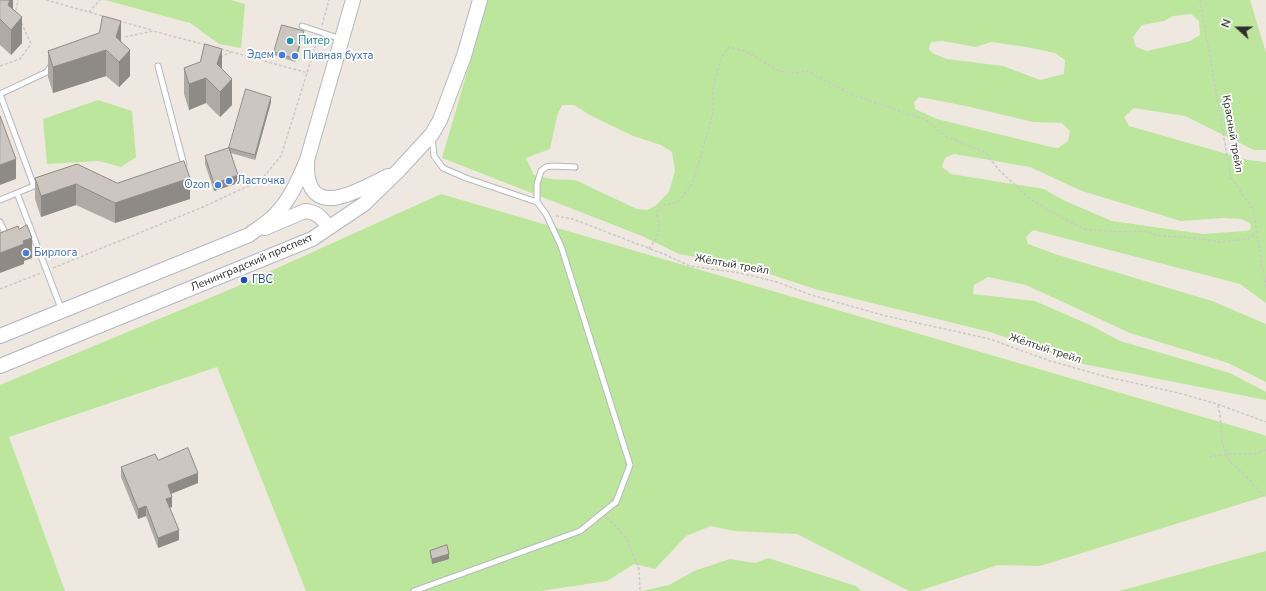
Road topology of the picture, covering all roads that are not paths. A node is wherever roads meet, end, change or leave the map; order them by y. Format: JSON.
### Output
{"nodes":[{"id":1,"x":354,"y":0,"type":"edge"},
{"id":2,"x":480,"y":0,"type":"edge"},
{"id":3,"x":302,"y":26,"type":"dead end"},
{"id":4,"x":342,"y":40,"type":"junction"},
{"id":5,"x":53,"y":61,"type":"edge"},
{"id":6,"x":158,"y":66,"type":"dead end"},
{"id":7,"x":0,"y":94,"type":"edge"},
{"id":8,"x":432,"y":134,"type":"junction"},
{"id":9,"x":307,"y":160,"type":"junction"},
{"id":10,"x":575,"y":167,"type":"dead end"},
{"id":11,"x":177,"y":168,"type":"edge"},
{"id":12,"x":398,"y":171,"type":"junction"},
{"id":13,"x":48,"y":180,"type":"edge"},
{"id":14,"x":34,"y":186,"type":"junction"},
{"id":15,"x":17,"y":193,"type":"junction"},
{"id":16,"x":0,"y":200,"type":"edge"},
{"id":17,"x":537,"y":202,"type":"junction"},
{"id":18,"x":0,"y":222,"type":"edge"},
{"id":19,"x":30,"y":228,"type":"junction"},
{"id":20,"x":328,"y":228,"type":"junction"},
{"id":21,"x":24,"y":230,"type":"edge"},
{"id":22,"x":12,"y":234,"type":"edge"},
{"id":23,"x":249,"y":235,"type":"junction"},
{"id":24,"x":7,"y":236,"type":"junction"},
{"id":25,"x":0,"y":239,"type":"edge"},
{"id":26,"x":62,"y":312,"type":"junction"},
{"id":27,"x":0,"y":336,"type":"edge"},
{"id":28,"x":0,"y":366,"type":"edge"},
{"id":29,"x":414,"y":591,"type":"edge"}],
"edges":[{"from":1,"to":4,"type":"main road"},
{"from":2,"to":8,"type":"main road","name":"Ленинградский проспект"},
{"from":3,"to":4,"type":"lane"},
{"from":4,"to":9,"type":"main road"},
{"from":5,"to":7,"type":"lane"},
{"from":6,"to":11,"type":"lane"},
{"from":7,"to":14,"type":"lane"},
{"from":8,"to":12,"type":"main road","name":"Ленинградский проспект"},
{"from":8,"to":17,"type":"lane"},
{"from":9,"to":12,"type":"main road"},
{"from":9,"to":23,"type":"main road"},
{"from":10,"to":17,"type":"lane"},
{"from":12,"to":20,"type":"main road","name":"Ленинградский проспект"},
{"from":13,"to":14,"type":"lane"},
{"from":14,"to":15,"type":"lane"},
{"from":15,"to":16,"type":"lane"},
{"from":15,"to":19,"type":"lane"},
{"from":17,"to":29,"type":"lane"},
{"from":18,"to":24,"type":"lane"},
{"from":19,"to":21,"type":"lane"},
{"from":19,"to":26,"type":"lane"},
{"from":20,"to":23,"type":"main road"},
{"from":20,"to":28,"type":"main road","name":"Ленинградский проспект"},
{"from":22,"to":24,"type":"lane"},
{"from":23,"to":26,"type":"main road"},
{"from":24,"to":25,"type":"lane"},
{"from":26,"to":27,"type":"main road"}]}
